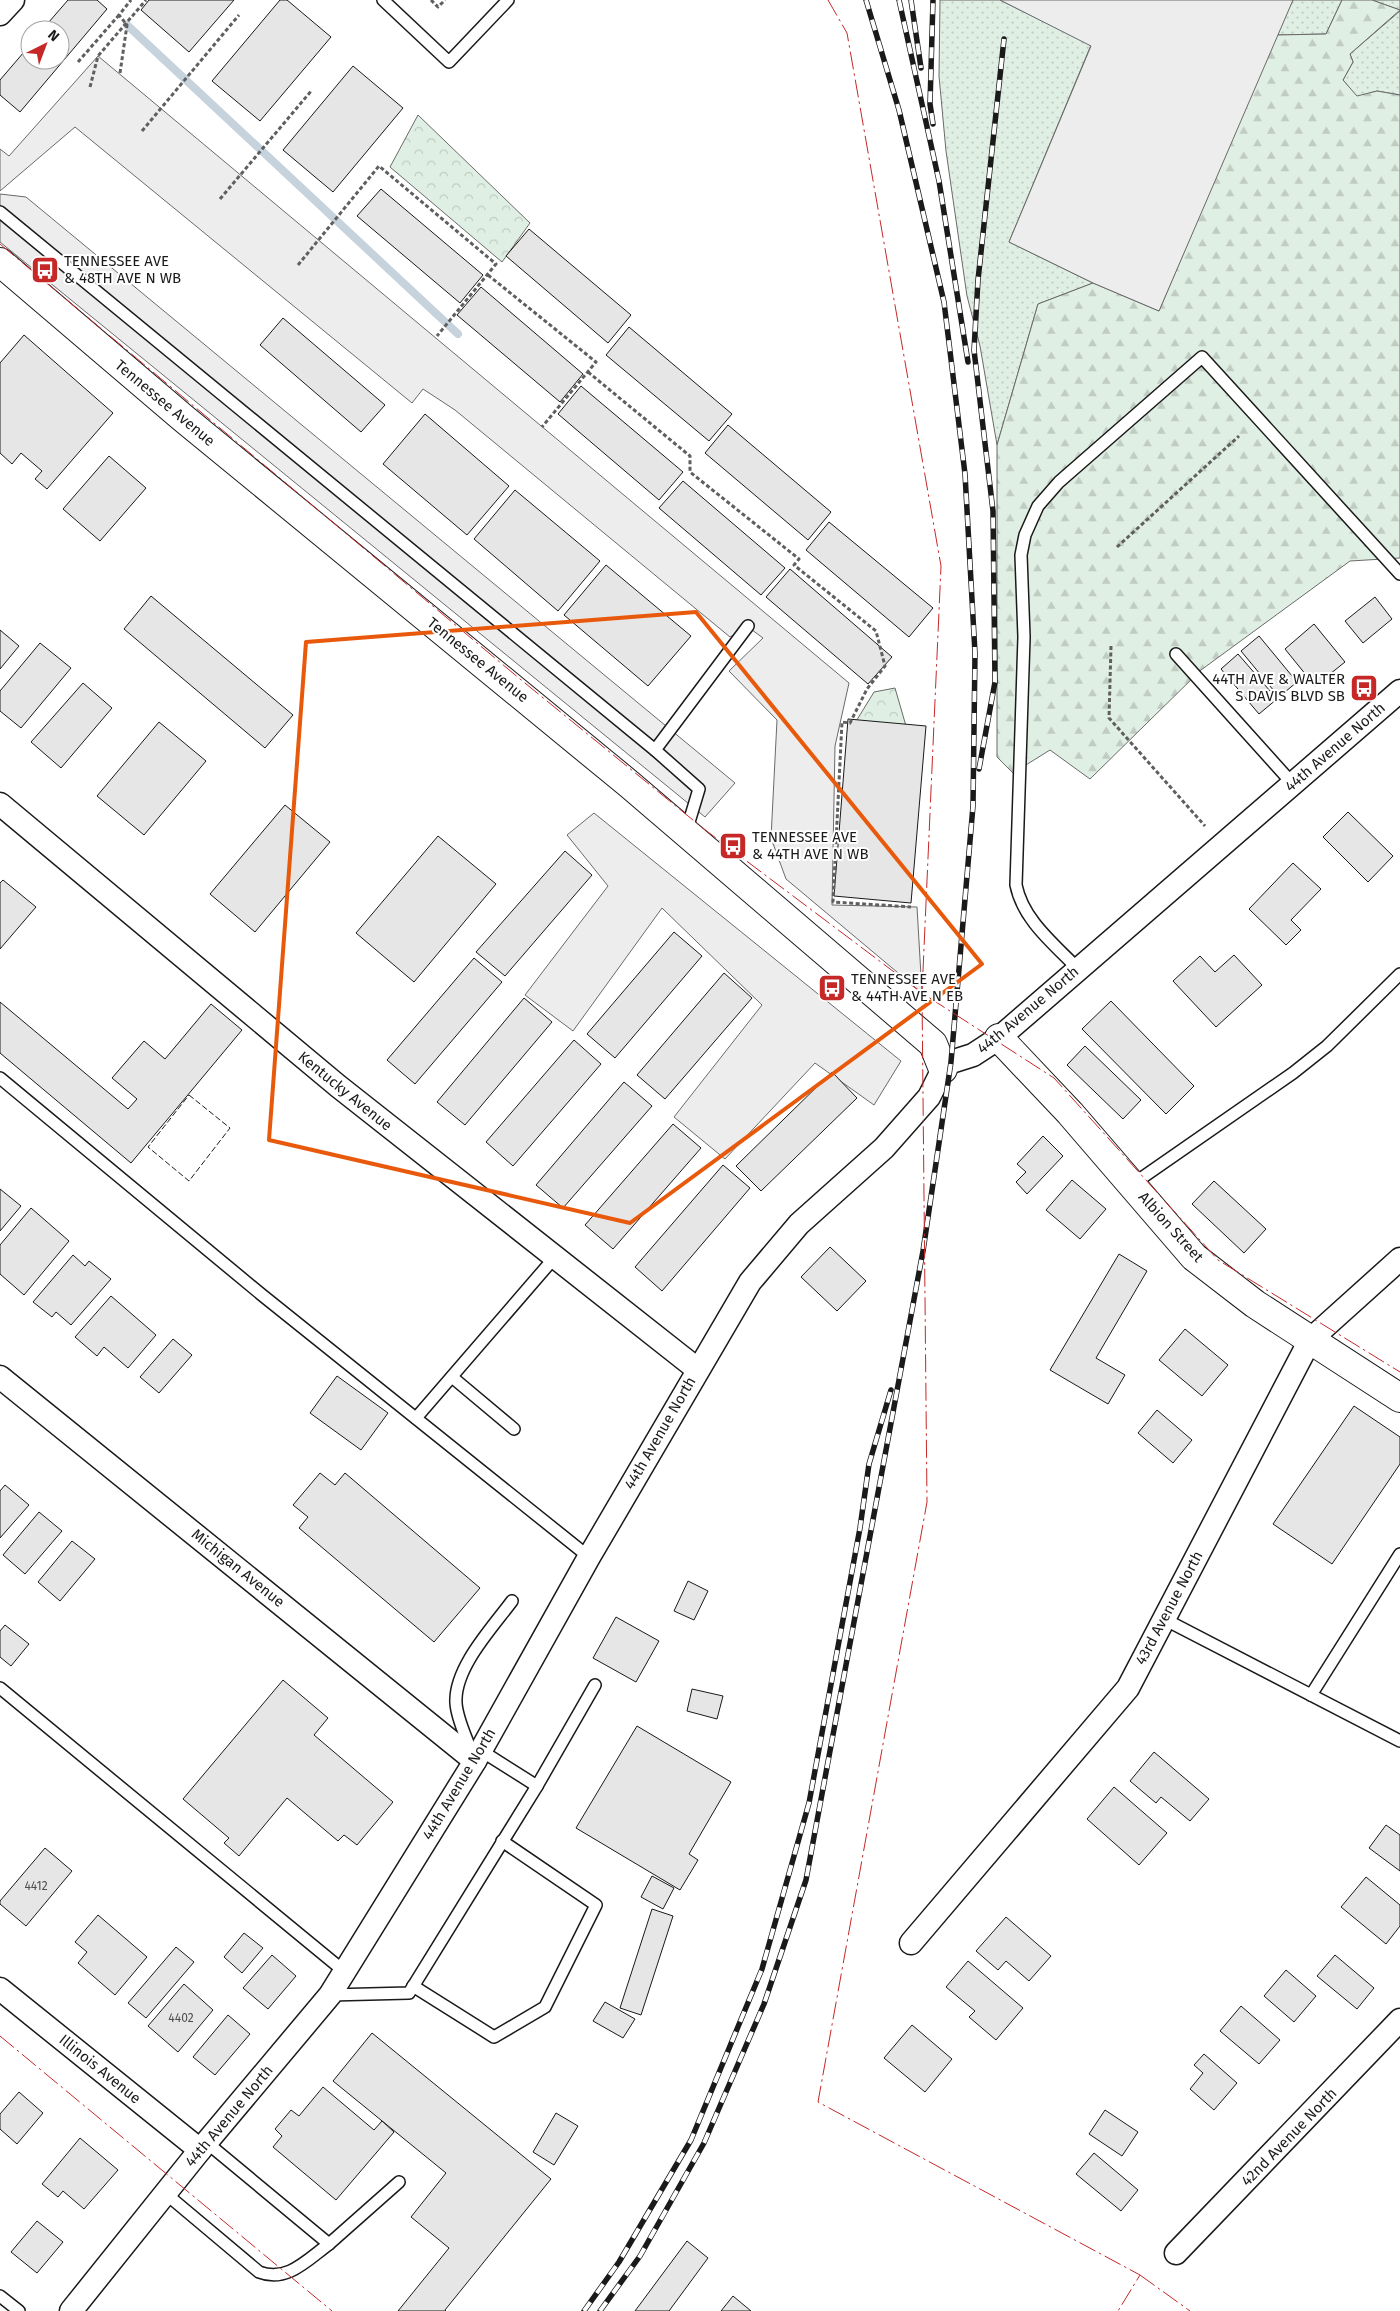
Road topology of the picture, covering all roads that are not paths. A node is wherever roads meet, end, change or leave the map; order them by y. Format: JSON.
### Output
{"nodes":[{"id":1,"x":13,"y":0,"type":"edge"},
{"id":2,"x":383,"y":0,"type":"edge"},
{"id":3,"x":508,"y":0,"type":"edge"},
{"id":4,"x":0,"y":14,"type":"edge"},
{"id":5,"x":0,"y":212,"type":"edge"},
{"id":6,"x":0,"y":262,"type":"edge"},
{"id":7,"x":1400,"y":574,"type":"edge"},
{"id":8,"x":748,"y":626,"type":"dead end"},
{"id":9,"x":1176,"y":654,"type":"dead end"},
{"id":10,"x":1400,"y":691,"type":"edge"},
{"id":11,"x":655,"y":750,"type":"junction"},
{"id":12,"x":1292,"y":783,"type":"junction"},
{"id":13,"x":0,"y":804,"type":"edge"},
{"id":14,"x":686,"y":833,"type":"junction"},
{"id":15,"x":1078,"y":969,"type":"junction"},
{"id":16,"x":1400,"y":974,"type":"edge"},
{"id":17,"x":999,"y":1038,"type":"junction"},
{"id":18,"x":943,"y":1069,"type":"junction"},
{"id":19,"x":0,"y":1078,"type":"edge"},
{"id":20,"x":1133,"y":1184,"type":"junction"},
{"id":21,"x":555,"y":1257,"type":"junction"},
{"id":22,"x":1400,"y":1259,"type":"edge"},
{"id":23,"x":1310,"y":1340,"type":"junction"},
{"id":24,"x":697,"y":1369,"type":"junction"},
{"id":25,"x":0,"y":1377,"type":"edge"},
{"id":26,"x":452,"y":1377,"type":"junction"},
{"id":27,"x":1400,"y":1398,"type":"edge"},
{"id":28,"x":416,"y":1418,"type":"junction"},
{"id":29,"x":514,"y":1429,"type":"dead end"},
{"id":30,"x":1400,"y":1554,"type":"edge"},
{"id":31,"x":589,"y":1557,"type":"junction"},
{"id":32,"x":512,"y":1601,"type":"dead end"},
{"id":33,"x":1164,"y":1619,"type":"junction"},
{"id":34,"x":595,"y":1686,"type":"dead end"},
{"id":35,"x":0,"y":1688,"type":"edge"},
{"id":36,"x":1311,"y":1695,"type":"junction"},
{"id":37,"x":1400,"y":1740,"type":"edge"},
{"id":38,"x":478,"y":1756,"type":"junction"},
{"id":39,"x":537,"y":1786,"type":"junction"},
{"id":40,"x":502,"y":1842,"type":"junction"},
{"id":41,"x":911,"y":1942,"type":"dead end"},
{"id":42,"x":345,"y":1972,"type":"junction"},
{"id":43,"x":413,"y":1986,"type":"junction"},
{"id":44,"x":2,"y":1995,"type":"edge"},
{"id":45,"x":330,"y":1995,"type":"junction"},
{"id":46,"x":1400,"y":2020,"type":"edge"},
{"id":47,"x":203,"y":2146,"type":"junction"},
{"id":48,"x":399,"y":2182,"type":"dead end"},
{"id":49,"x":165,"y":2193,"type":"junction"},
{"id":50,"x":329,"y":2244,"type":"junction"},
{"id":51,"x":1176,"y":2252,"type":"dead end"},
{"id":52,"x":0,"y":2296,"type":"edge"},
{"id":53,"x":18,"y":2311,"type":"edge"},
{"id":54,"x":71,"y":2311,"type":"edge"}],
"edges":[{"from":1,"to":4,"type":"street"},
{"from":2,"to":3,"type":"lane"},
{"from":5,"to":11,"type":"lane"},
{"from":6,"to":14,"type":"street","name":"Tennessee Avenue"},
{"from":7,"to":15,"type":"lane"},
{"from":8,"to":11,"type":"lane"},
{"from":9,"to":12,"type":"lane"},
{"from":10,"to":12,"type":"street","name":"44th Avenue North"},
{"from":11,"to":14,"type":"lane"},
{"from":12,"to":15,"type":"street","name":"44th Avenue North"},
{"from":13,"to":21,"type":"street","name":"Kentucky Avenue"},
{"from":14,"to":18,"type":"street","name":"Tennessee Avenue"},
{"from":15,"to":17,"type":"street","name":"44th Avenue North"},
{"from":16,"to":20,"type":"lane"},
{"from":17,"to":18,"type":"street","name":"44th Avenue North"},
{"from":17,"to":20,"type":"street","name":"Albion Street"},
{"from":18,"to":24,"type":"street","name":"44th Avenue North"},
{"from":19,"to":28,"type":"lane"},
{"from":20,"to":23,"type":"street","name":"Albion Street"},
{"from":21,"to":24,"type":"street","name":"Kentucky Avenue"},
{"from":21,"to":26,"type":"lane"},
{"from":22,"to":23,"type":"street","name":"43rd Avenue North"},
{"from":23,"to":27,"type":"street","name":"Albion Street"},
{"from":23,"to":33,"type":"street","name":"43rd Avenue North"},
{"from":24,"to":31,"type":"street","name":"44th Avenue North"},
{"from":25,"to":38,"type":"street","name":"Michigan Avenue"},
{"from":26,"to":28,"type":"lane"},
{"from":26,"to":29,"type":"lane"},
{"from":28,"to":31,"type":"lane"},
{"from":30,"to":36,"type":"lane"},
{"from":31,"to":38,"type":"street","name":"44th Avenue North"},
{"from":32,"to":38,"type":"lane"},
{"from":33,"to":36,"type":"lane"},
{"from":33,"to":41,"type":"street","name":"43rd Avenue North"},
{"from":34,"to":39,"type":"lane"},
{"from":35,"to":42,"type":"lane"},
{"from":36,"to":37,"type":"lane"},
{"from":38,"to":39,"type":"lane"},
{"from":38,"to":42,"type":"street","name":"44th Avenue North"},
{"from":39,"to":40,"type":"lane"},
{"from":40,"to":43,"type":"lane"},
{"from":40,"to":43,"type":"lane"},
{"from":42,"to":45,"type":"street","name":"44th Avenue North"},
{"from":43,"to":45,"type":"lane"},
{"from":44,"to":47,"type":"street","name":"Illinois Avenue"},
{"from":45,"to":47,"type":"street","name":"44th Avenue North"},
{"from":46,"to":51,"type":"street","name":"42nd Avenue North"},
{"from":47,"to":49,"type":"street","name":"44th Avenue North"},
{"from":47,"to":50,"type":"lane"},
{"from":48,"to":50,"type":"lane"},
{"from":49,"to":50,"type":"lane"},
{"from":49,"to":54,"type":"street","name":"44th Avenue North"},
{"from":52,"to":53,"type":"lane"}]}
